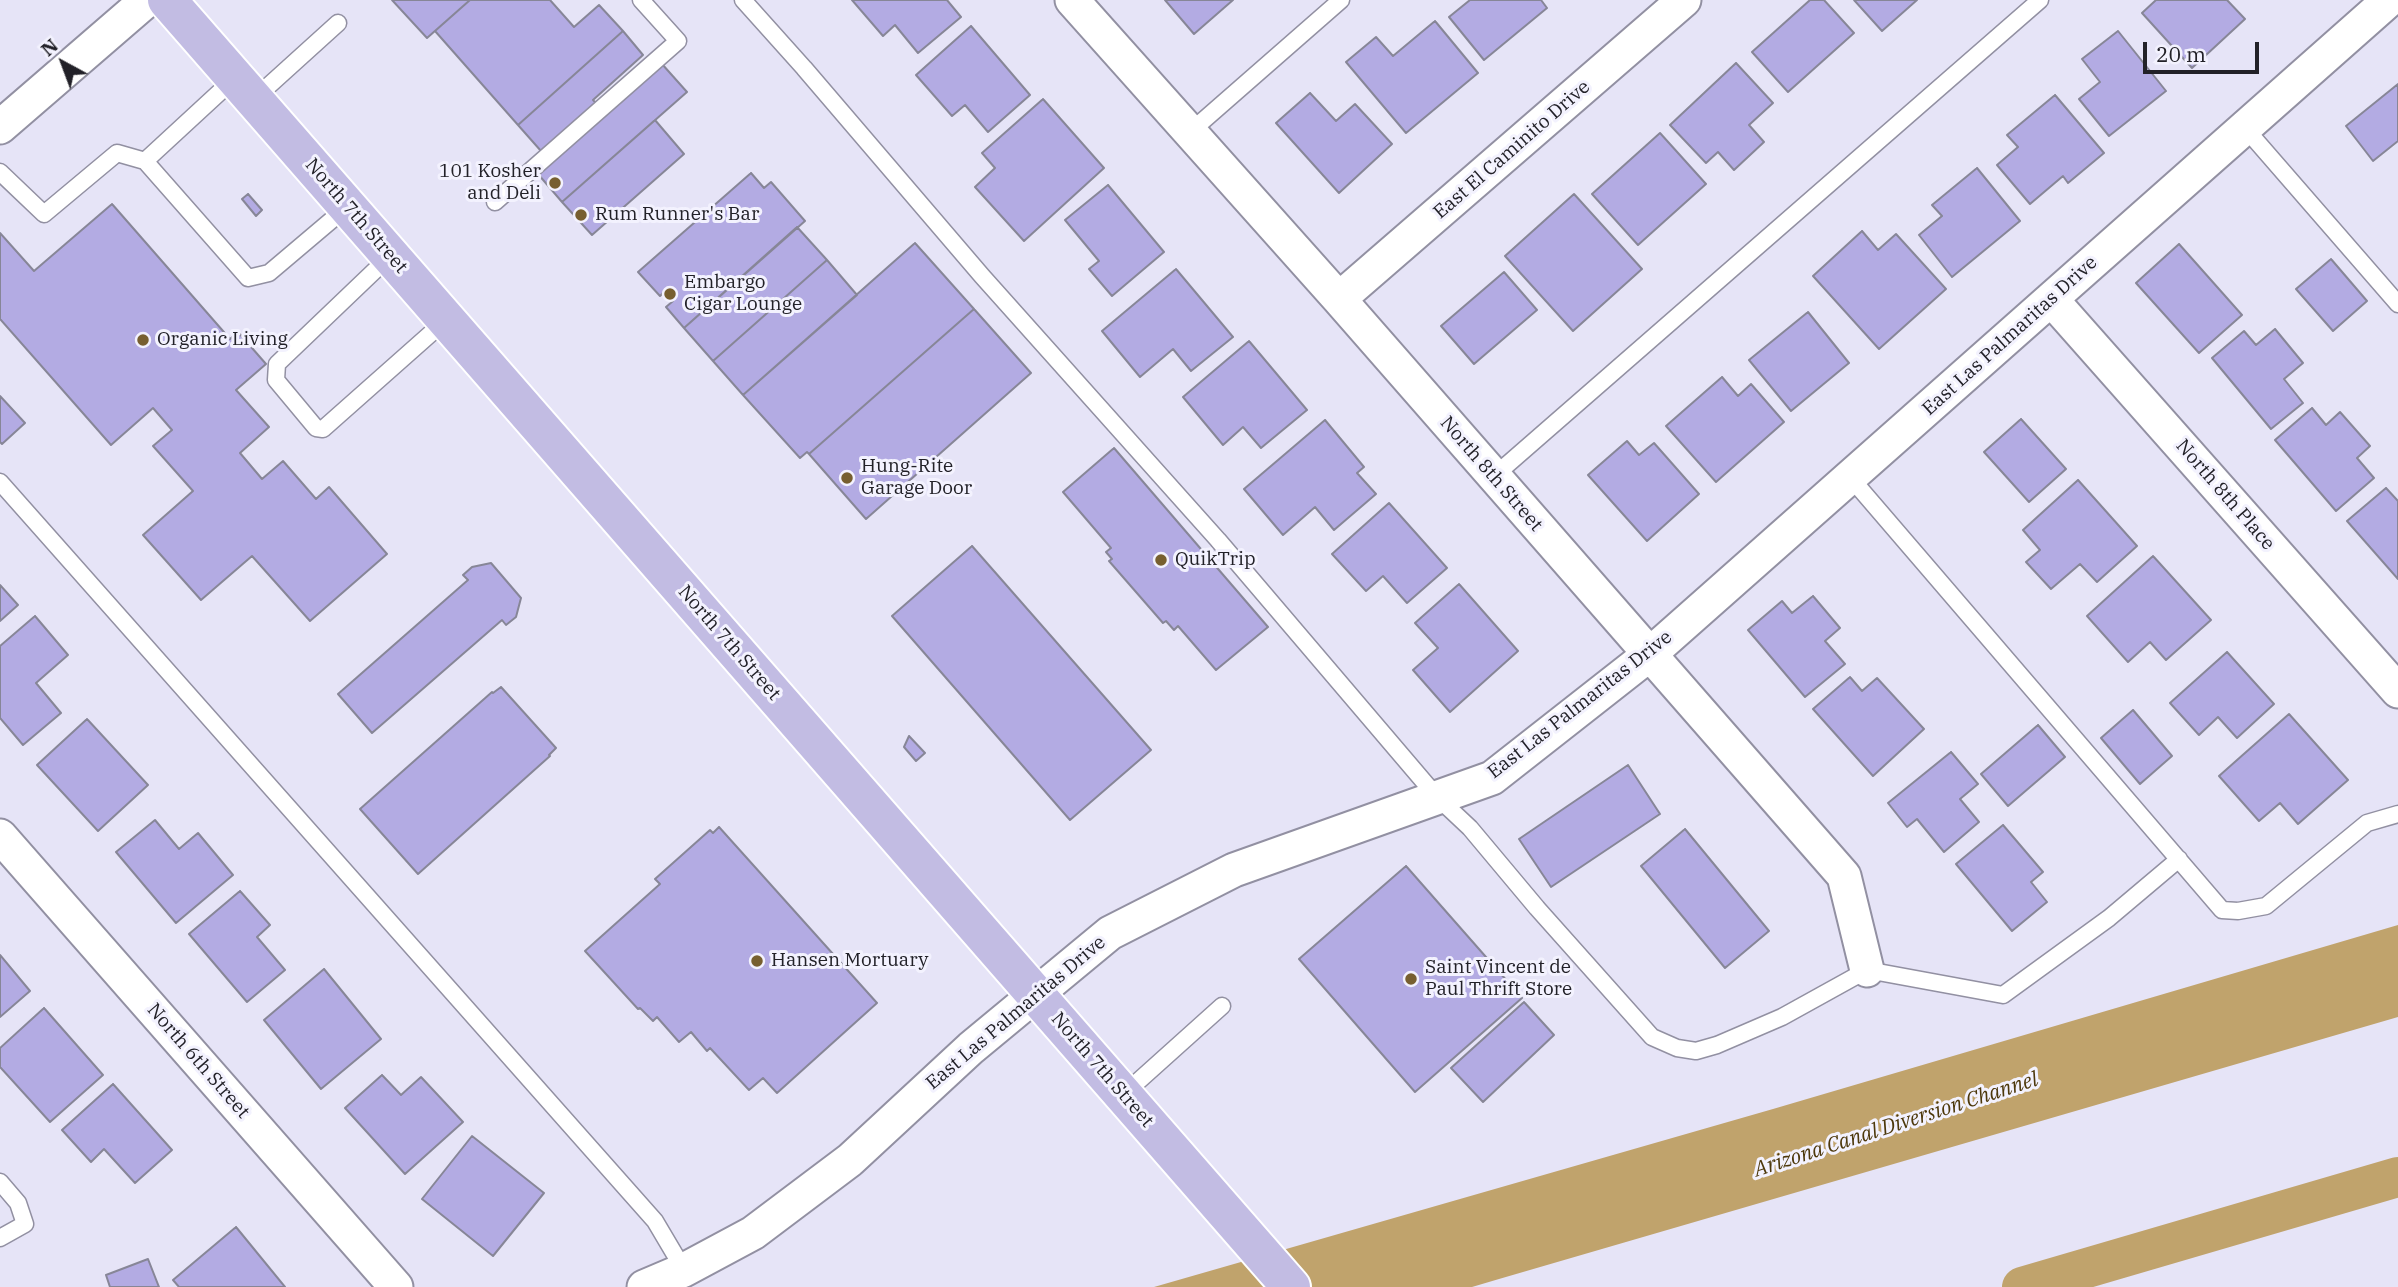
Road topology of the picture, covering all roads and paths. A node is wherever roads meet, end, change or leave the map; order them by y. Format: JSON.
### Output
{"nodes":[{"id":1,"x":147,"y":0,"type":"edge"},
{"id":2,"x":167,"y":0,"type":"edge"},
{"id":3,"x":641,"y":0,"type":"edge"},
{"id":4,"x":743,"y":0,"type":"edge"},
{"id":5,"x":1072,"y":0,"type":"edge"},
{"id":6,"x":1341,"y":0,"type":"edge"},
{"id":7,"x":1684,"y":0,"type":"edge"},
{"id":8,"x":2040,"y":0,"type":"edge"},
{"id":9,"x":2389,"y":0,"type":"edge"},
{"id":10,"x":338,"y":23,"type":"dead end"},
{"id":11,"x":244,"y":89,"type":"junction"},
{"id":12,"x":0,"y":127,"type":"edge"},
{"id":13,"x":2245,"y":128,"type":"junction"},
{"id":14,"x":1189,"y":133,"type":"junction"},
{"id":15,"x":145,"y":161,"type":"junction"},
{"id":16,"x":0,"y":172,"type":"edge"},
{"id":17,"x":495,"y":201,"type":"dead end"},
{"id":18,"x":347,"y":206,"type":"junction"},
{"id":19,"x":390,"y":256,"type":"junction"},
{"id":20,"x":1339,"y":299,"type":"junction"},
{"id":21,"x":2051,"y":299,"type":"junction"},
{"id":22,"x":2398,"y":304,"type":"edge"},
{"id":23,"x":446,"y":320,"type":"junction"},
{"id":24,"x":1493,"y":477,"type":"junction"},
{"id":25,"x":1850,"y":477,"type":"junction"},
{"id":26,"x":0,"y":482,"type":"edge"},
{"id":27,"x":1650,"y":654,"type":"junction"},
{"id":28,"x":2398,"y":691,"type":"edge"},
{"id":29,"x":1437,"y":797,"type":"junction"},
{"id":30,"x":2398,"y":814,"type":"edge"},
{"id":31,"x":0,"y":836,"type":"edge"},
{"id":32,"x":2179,"y":859,"type":"junction"},
{"id":33,"x":1867,"y":970,"type":"junction"},
{"id":34,"x":1035,"y":993,"type":"junction"},
{"id":35,"x":1222,"y":1006,"type":"dead end"},
{"id":36,"x":1124,"y":1094,"type":"junction"},
{"id":37,"x":0,"y":1182,"type":"edge"},
{"id":38,"x":0,"y":1238,"type":"edge"},
{"id":39,"x":684,"y":1270,"type":"junction"},
{"id":40,"x":396,"y":1287,"type":"edge"},
{"id":41,"x":643,"y":1287,"type":"edge"},
{"id":42,"x":1291,"y":1287,"type":"edge"}],
"edges":[{"from":1,"to":12,"type":"street"},
{"from":2,"to":11,"type":"main road","name":"North 7th Street"},
{"from":3,"to":17,"type":"lane"},
{"from":4,"to":29,"type":"lane"},
{"from":5,"to":14,"type":"street","name":"North 8th Street"},
{"from":6,"to":14,"type":"lane"},
{"from":7,"to":20,"type":"street","name":"East El Caminito Drive"},
{"from":8,"to":24,"type":"lane"},
{"from":9,"to":13,"type":"street","name":"East Las Palmaritas Drive"},
{"from":10,"to":11,"type":"lane"},
{"from":11,"to":15,"type":"lane"},
{"from":11,"to":18,"type":"main road","name":"North 7th Street"},
{"from":13,"to":21,"type":"street","name":"East Las Palmaritas Drive"},
{"from":13,"to":22,"type":"lane"},
{"from":14,"to":20,"type":"street","name":"North 8th Street"},
{"from":15,"to":16,"type":"lane"},
{"from":15,"to":18,"type":"lane"},
{"from":18,"to":19,"type":"main road","name":"North 7th Street"},
{"from":19,"to":23,"type":"main road","name":"North 7th Street"},
{"from":19,"to":23,"type":"lane"},
{"from":20,"to":24,"type":"street","name":"North 8th Street"},
{"from":21,"to":25,"type":"street","name":"East Las Palmaritas Drive"},
{"from":21,"to":28,"type":"street","name":"North 8th Place"},
{"from":23,"to":34,"type":"main road","name":"North 7th Street"},
{"from":24,"to":27,"type":"street","name":"North 8th Street"},
{"from":25,"to":27,"type":"street","name":"East Las Palmaritas Drive"},
{"from":25,"to":32,"type":"lane"},
{"from":26,"to":39,"type":"lane"},
{"from":27,"to":29,"type":"street","name":"East Las Palmaritas Drive"},
{"from":27,"to":33,"type":"street","name":"North 8th Street"},
{"from":29,"to":33,"type":"lane"},
{"from":29,"to":34,"type":"street","name":"East Las Palmaritas Drive"},
{"from":30,"to":32,"type":"lane"},
{"from":31,"to":40,"type":"street","name":"North 6th Street"},
{"from":32,"to":33,"type":"lane"},
{"from":34,"to":36,"type":"main road","name":"North 7th Street"},
{"from":34,"to":39,"type":"street","name":"East Las Palmaritas Drive"},
{"from":35,"to":36,"type":"lane"},
{"from":36,"to":42,"type":"main road","name":"North 7th Street"},
{"from":37,"to":38,"type":"lane"},
{"from":39,"to":41,"type":"street","name":"East Las Palmaritas Drive"}]}
